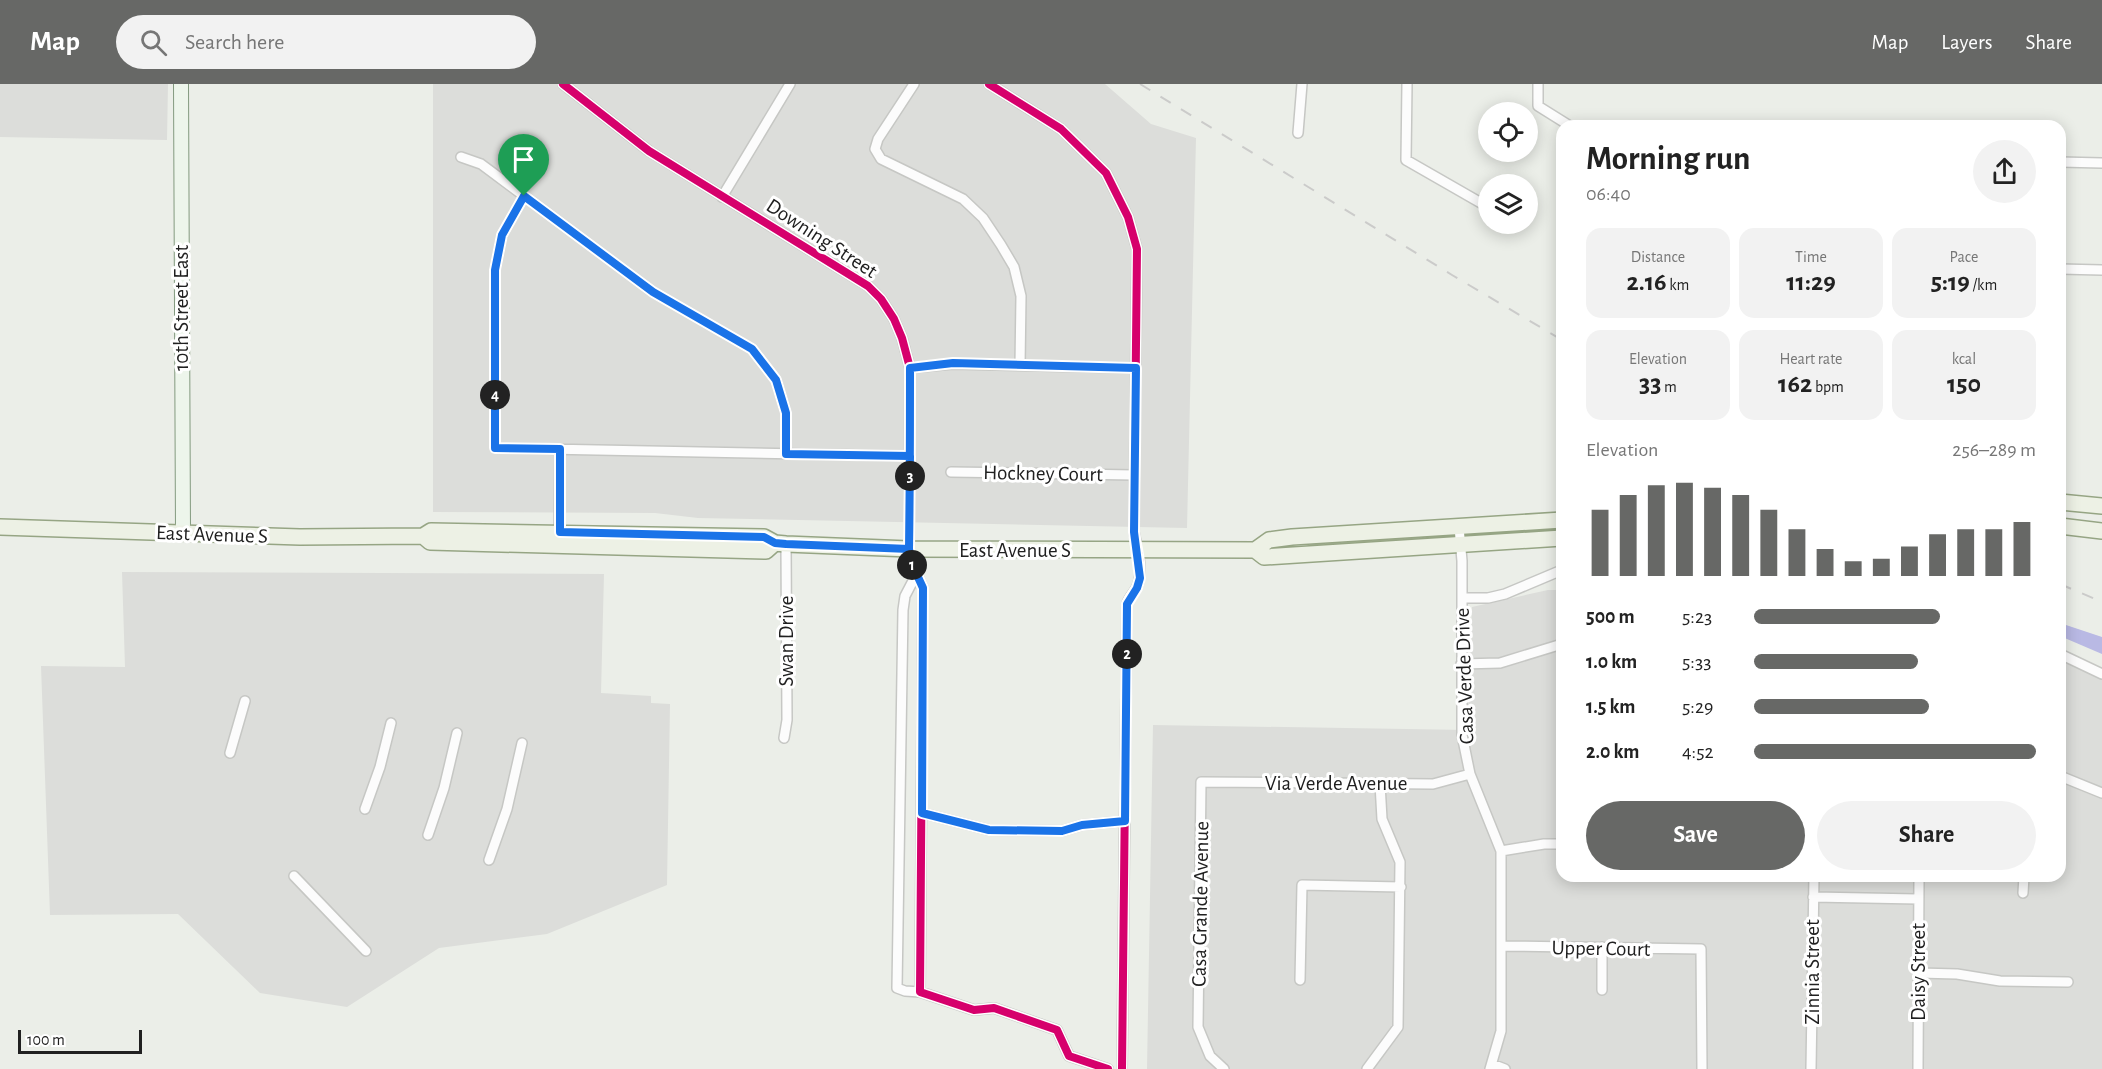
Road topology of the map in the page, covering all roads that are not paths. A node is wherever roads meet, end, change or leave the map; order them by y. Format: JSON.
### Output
{"nodes":[{"id":1,"x":181,"y":84,"type":"edge"},
{"id":2,"x":562,"y":84,"type":"edge"},
{"id":3,"x":914,"y":84,"type":"edge"},
{"id":4,"x":989,"y":84,"type":"edge"},
{"id":5,"x":1302,"y":84,"type":"edge"},
{"id":6,"x":1407,"y":84,"type":"edge"},
{"id":7,"x":1538,"y":84,"type":"edge"},
{"id":8,"x":788,"y":85,"type":"edge"},
{"id":9,"x":1560,"y":120,"type":"edge"},
{"id":10,"x":1298,"y":133,"type":"dead end"},
{"id":11,"x":461,"y":157,"type":"dead end"},
{"id":12,"x":2066,"y":162,"type":"edge"},
{"id":13,"x":2102,"y":163,"type":"edge"},
{"id":14,"x":524,"y":196,"type":"junction"},
{"id":15,"x":722,"y":197,"type":"junction"},
{"id":16,"x":1478,"y":201,"type":"edge"},
{"id":17,"x":2066,"y":269,"type":"edge"},
{"id":18,"x":2102,"y":270,"type":"edge"},
{"id":19,"x":1020,"y":365,"type":"junction"},
{"id":20,"x":910,"y":368,"type":"junction"},
{"id":21,"x":1136,"y":368,"type":"junction"},
{"id":22,"x":560,"y":449,"type":"junction"},
{"id":23,"x":786,"y":454,"type":"junction"},
{"id":24,"x":910,"y":456,"type":"junction"},
{"id":25,"x":951,"y":472,"type":"dead end"},
{"id":26,"x":1134,"y":475,"type":"junction"},
{"id":27,"x":2066,"y":503,"type":"edge"},
{"id":28,"x":2102,"y":506,"type":"edge"},
{"id":29,"x":1556,"y":520,"type":"edge"},
{"id":30,"x":0,"y":527,"type":"edge"},
{"id":31,"x":1459,"y":527,"type":"junction"},
{"id":32,"x":2066,"y":527,"type":"edge"},
{"id":33,"x":2102,"y":531,"type":"edge"},
{"id":34,"x":560,"y":532,"type":"junction"},
{"id":35,"x":183,"y":533,"type":"junction"},
{"id":36,"x":423,"y":536,"type":"junction"},
{"id":37,"x":1556,"y":538,"type":"edge"},
{"id":38,"x":496,"y":544,"type":"junction"},
{"id":39,"x":780,"y":544,"type":"junction"},
{"id":40,"x":1461,"y":545,"type":"junction"},
{"id":41,"x":909,"y":549,"type":"junction"},
{"id":42,"x":1137,"y":550,"type":"junction"},
{"id":43,"x":1255,"y":550,"type":"junction"},
{"id":44,"x":1556,"y":573,"type":"edge"},
{"id":45,"x":916,"y":575,"type":"junction"},
{"id":46,"x":1462,"y":598,"type":"junction"},
{"id":47,"x":1556,"y":646,"type":"edge"},
{"id":48,"x":2066,"y":657,"type":"edge"},
{"id":49,"x":1461,"y":664,"type":"junction"},
{"id":50,"x":2102,"y":674,"type":"edge"},
{"id":51,"x":245,"y":701,"type":"dead end"},
{"id":52,"x":391,"y":723,"type":"dead end"},
{"id":53,"x":457,"y":733,"type":"dead end"},
{"id":54,"x":784,"y":738,"type":"dead end"},
{"id":55,"x":522,"y":743,"type":"dead end"},
{"id":56,"x":230,"y":753,"type":"dead end"},
{"id":57,"x":1470,"y":774,"type":"junction"},
{"id":58,"x":2066,"y":778,"type":"edge"},
{"id":59,"x":1201,"y":782,"type":"joint"},
{"id":60,"x":1380,"y":784,"type":"junction"},
{"id":61,"x":2102,"y":793,"type":"edge"},
{"id":62,"x":365,"y":809,"type":"dead end"},
{"id":63,"x":922,"y":813,"type":"junction"},
{"id":64,"x":1125,"y":821,"type":"junction"},
{"id":65,"x":428,"y":835,"type":"dead end"},
{"id":66,"x":1556,"y":844,"type":"edge"},
{"id":67,"x":1501,"y":851,"type":"junction"},
{"id":68,"x":489,"y":860,"type":"dead end"},
{"id":69,"x":294,"y":876,"type":"dead end"},
{"id":70,"x":1814,"y":882,"type":"edge"},
{"id":71,"x":1919,"y":882,"type":"edge"},
{"id":72,"x":2024,"y":882,"type":"edge"},
{"id":73,"x":1401,"y":886,"type":"junction"},
{"id":74,"x":2023,"y":893,"type":"dead end"},
{"id":75,"x":1813,"y":897,"type":"junction"},
{"id":76,"x":1918,"y":899,"type":"junction"},
{"id":77,"x":1502,"y":946,"type":"junction"},
{"id":78,"x":1602,"y":947,"type":"junction"},
{"id":79,"x":366,"y":951,"type":"dead end"},
{"id":80,"x":1919,"y":973,"type":"junction"},
{"id":81,"x":1300,"y":980,"type":"dead end"},
{"id":82,"x":2068,"y":982,"type":"dead end"},
{"id":83,"x":1602,"y":990,"type":"dead end"},
{"id":84,"x":920,"y":992,"type":"junction"},
{"id":85,"x":1491,"y":1067,"type":"edge"},
{"id":86,"x":1108,"y":1069,"type":"edge"},
{"id":87,"x":1122,"y":1069,"type":"edge"},
{"id":88,"x":1224,"y":1069,"type":"edge"},
{"id":89,"x":1367,"y":1069,"type":"edge"},
{"id":90,"x":1505,"y":1069,"type":"edge"},
{"id":91,"x":1702,"y":1069,"type":"edge"},
{"id":92,"x":1811,"y":1069,"type":"edge"},
{"id":93,"x":1918,"y":1069,"type":"edge"}],
"edges":[{"from":1,"to":35,"type":"main road","name":"10th Street East"},
{"from":2,"to":15,"type":"street","name":"Downing Street"},
{"from":3,"to":19,"type":"street"},
{"from":4,"to":21,"type":"street"},
{"from":5,"to":10,"type":"street"},
{"from":6,"to":16,"type":"street"},
{"from":7,"to":9,"type":"street"},
{"from":8,"to":15,"type":"street"},
{"from":11,"to":14,"type":"street"},
{"from":12,"to":13,"type":"street"},
{"from":14,"to":22,"type":"street"},
{"from":14,"to":23,"type":"street"},
{"from":15,"to":20,"type":"street","name":"Downing Street"},
{"from":17,"to":18,"type":"street"},
{"from":19,"to":20,"type":"street"},
{"from":19,"to":21,"type":"street"},
{"from":20,"to":24,"type":"street","name":"Downing Street"},
{"from":21,"to":26,"type":"street"},
{"from":22,"to":23,"type":"street"},
{"from":22,"to":34,"type":"street"},
{"from":23,"to":24,"type":"street"},
{"from":24,"to":41,"type":"street","name":"Downing Street"},
{"from":25,"to":26,"type":"street","name":"Hockney Court"},
{"from":26,"to":42,"type":"street"},
{"from":27,"to":28,"type":"main road"},
{"from":29,"to":31,"type":"main road","name":"East Avenue S"},
{"from":30,"to":35,"type":"main road","name":"East Avenue S"},
{"from":31,"to":40,"type":"street","name":"Casa Verde Drive"},
{"from":31,"to":43,"type":"main road","name":"East Avenue S"},
{"from":32,"to":33,"type":"main road"},
{"from":34,"to":36,"type":"main road","name":"East Avenue S"},
{"from":34,"to":38,"type":"street"},
{"from":34,"to":39,"type":"main road","name":"East Avenue S"},
{"from":35,"to":36,"type":"main road","name":"East Avenue S"},
{"from":36,"to":38,"type":"main road","name":"East Avenue S"},
{"from":37,"to":40,"type":"main road","name":"East Avenue S"},
{"from":38,"to":39,"type":"main road","name":"East Avenue S"},
{"from":39,"to":41,"type":"main road","name":"East Avenue S"},
{"from":39,"to":54,"type":"street","name":"Swan Drive"},
{"from":40,"to":43,"type":"main road","name":"East Avenue S"},
{"from":40,"to":46,"type":"street","name":"Casa Verde Drive"},
{"from":41,"to":42,"type":"main road","name":"East Avenue S"},
{"from":41,"to":45,"type":"street","name":"Downing Street"},
{"from":42,"to":43,"type":"main road","name":"East Avenue S"},
{"from":42,"to":64,"type":"street"},
{"from":44,"to":46,"type":"street"},
{"from":45,"to":63,"type":"street","name":"Downing Street"},
{"from":45,"to":84,"type":"street"},
{"from":46,"to":49,"type":"street","name":"Casa Verde Drive"},
{"from":47,"to":49,"type":"street"},
{"from":48,"to":50,"type":"street"},
{"from":49,"to":57,"type":"street","name":"Casa Verde Drive"},
{"from":51,"to":56,"type":"street"},
{"from":52,"to":62,"type":"street"},
{"from":53,"to":65,"type":"street"},
{"from":55,"to":68,"type":"street"},
{"from":57,"to":60,"type":"street","name":"Via Verde Avenue"},
{"from":57,"to":67,"type":"street","name":"Casa Verde Drive"},
{"from":58,"to":61,"type":"street"},
{"from":59,"to":60,"type":"street","name":"Via Verde Avenue"},
{"from":59,"to":88,"type":"street","name":"Casa Grande Avenue"},
{"from":60,"to":73,"type":"street"},
{"from":63,"to":64,"type":"street"},
{"from":63,"to":84,"type":"street","name":"Downing Street"},
{"from":64,"to":87,"type":"street"},
{"from":66,"to":67,"type":"street"},
{"from":67,"to":77,"type":"street","name":"Casa Verde Drive"},
{"from":69,"to":79,"type":"street"},
{"from":70,"to":75,"type":"street","name":"Zinnia Street"},
{"from":71,"to":76,"type":"street","name":"Daisy Street"},
{"from":72,"to":74,"type":"street"},
{"from":73,"to":81,"type":"street"},
{"from":73,"to":89,"type":"street"},
{"from":75,"to":76,"type":"street"},
{"from":75,"to":92,"type":"street","name":"Zinnia Street"},
{"from":76,"to":80,"type":"street","name":"Daisy Street"},
{"from":77,"to":78,"type":"street","name":"Upper Court"},
{"from":77,"to":85,"type":"street","name":"Casa Verde Drive"},
{"from":78,"to":83,"type":"street"},
{"from":78,"to":91,"type":"street","name":"Upper Court"},
{"from":80,"to":82,"type":"street"},
{"from":80,"to":93,"type":"street","name":"Daisy Street"},
{"from":84,"to":86,"type":"street"},
{"from":85,"to":90,"type":"street"}]}
